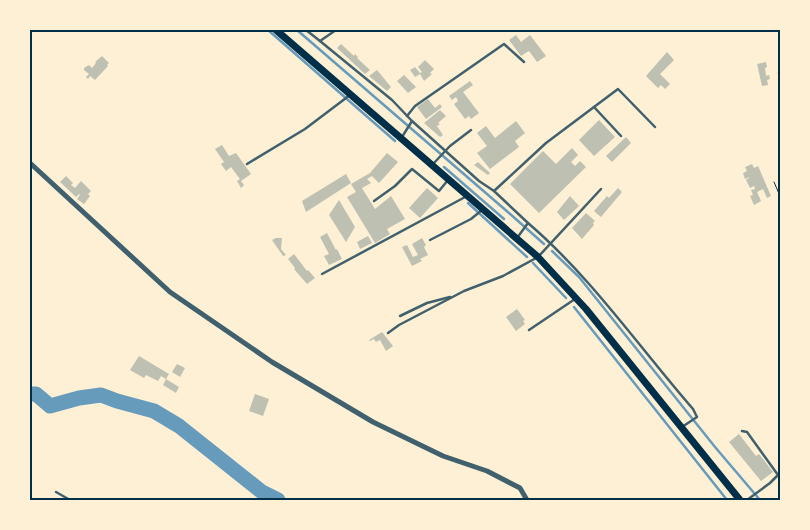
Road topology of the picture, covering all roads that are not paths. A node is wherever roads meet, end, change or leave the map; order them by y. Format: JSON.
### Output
{"nodes":[{"id":1,"x":276,"y":30,"type":"edge"},
{"id":2,"x":306,"y":30,"type":"edge"},
{"id":3,"x":336,"y":30,"type":"edge"},
{"id":4,"x":320,"y":41,"type":"junction"},
{"id":5,"x":524,"y":62,"type":"dead end"},
{"id":6,"x":351,"y":94,"type":"junction"},
{"id":7,"x":594,"y":107,"type":"junction"},
{"id":8,"x":408,"y":116,"type":"junction"},
{"id":9,"x":412,"y":121,"type":"junction"},
{"id":10,"x":655,"y":127,"type":"dead end"},
{"id":11,"x":471,"y":130,"type":"dead end"},
{"id":12,"x":621,"y":136,"type":"dead end"},
{"id":13,"x":402,"y":138,"type":"junction"},
{"id":14,"x":445,"y":151,"type":"junction"},
{"id":15,"x":30,"y":163,"type":"edge"},
{"id":16,"x":247,"y":164,"type":"dead end"},
{"id":17,"x":432,"y":164,"type":"junction"},
{"id":18,"x":449,"y":179,"type":"junction"},
{"id":19,"x":601,"y":189,"type":"dead end"},
{"id":20,"x":494,"y":191,"type":"junction"},
{"id":21,"x":468,"y":196,"type":"junction"},
{"id":22,"x":374,"y":201,"type":"dead end"},
{"id":23,"x":484,"y":209,"type":"junction"},
{"id":24,"x":528,"y":223,"type":"junction"},
{"id":25,"x":517,"y":238,"type":"junction"},
{"id":26,"x":430,"y":240,"type":"dead end"},
{"id":27,"x":551,"y":243,"type":"junction"},
{"id":28,"x":538,"y":257,"type":"junction"},
{"id":29,"x":322,"y":274,"type":"dead end"},
{"id":30,"x":454,"y":297,"type":"junction"},
{"id":31,"x":576,"y":298,"type":"junction"},
{"id":32,"x":400,"y":316,"type":"dead end"},
{"id":33,"x":528,"y":330,"type":"dead end"},
{"id":34,"x":388,"y":333,"type":"dead end"},
{"id":35,"x":682,"y":427,"type":"junction"},
{"id":36,"x":742,"y":431,"type":"dead end"},
{"id":37,"x":56,"y":492,"type":"dead end"},
{"id":38,"x":70,"y":500,"type":"edge"},
{"id":39,"x":527,"y":500,"type":"edge"},
{"id":40,"x":740,"y":500,"type":"edge"},
{"id":41,"x":747,"y":500,"type":"edge"}],
"edges":[{"from":1,"to":6,"type":"main road"},
{"from":2,"to":4,"type":"lane"},
{"from":3,"to":4,"type":"lane"},
{"from":4,"to":8,"type":"lane"},
{"from":5,"to":8,"type":"lane"},
{"from":6,"to":13,"type":"main road"},
{"from":6,"to":16,"type":"lane"},
{"from":7,"to":10,"type":"lane"},
{"from":7,"to":12,"type":"lane"},
{"from":7,"to":20,"type":"lane"},
{"from":8,"to":9,"type":"lane"},
{"from":9,"to":13,"type":"lane"},
{"from":9,"to":14,"type":"lane"},
{"from":11,"to":14,"type":"lane"},
{"from":13,"to":17,"type":"main road"},
{"from":14,"to":17,"type":"lane"},
{"from":14,"to":20,"type":"lane"},
{"from":15,"to":39,"type":"street"},
{"from":17,"to":18,"type":"main road"},
{"from":18,"to":21,"type":"main road"},
{"from":18,"to":22,"type":"lane"},
{"from":19,"to":27,"type":"lane"},
{"from":20,"to":24,"type":"lane"},
{"from":21,"to":23,"type":"main road"},
{"from":21,"to":29,"type":"lane"},
{"from":23,"to":25,"type":"main road"},
{"from":23,"to":26,"type":"lane"},
{"from":24,"to":25,"type":"lane"},
{"from":24,"to":27,"type":"lane"},
{"from":25,"to":28,"type":"main road"},
{"from":27,"to":28,"type":"lane"},
{"from":27,"to":35,"type":"lane"},
{"from":28,"to":30,"type":"lane"},
{"from":28,"to":31,"type":"main road"},
{"from":30,"to":32,"type":"lane"},
{"from":30,"to":34,"type":"lane"},
{"from":31,"to":33,"type":"lane"},
{"from":31,"to":35,"type":"main road"},
{"from":35,"to":40,"type":"main road"},
{"from":36,"to":41,"type":"lane"},
{"from":37,"to":38,"type":"lane"}]}
